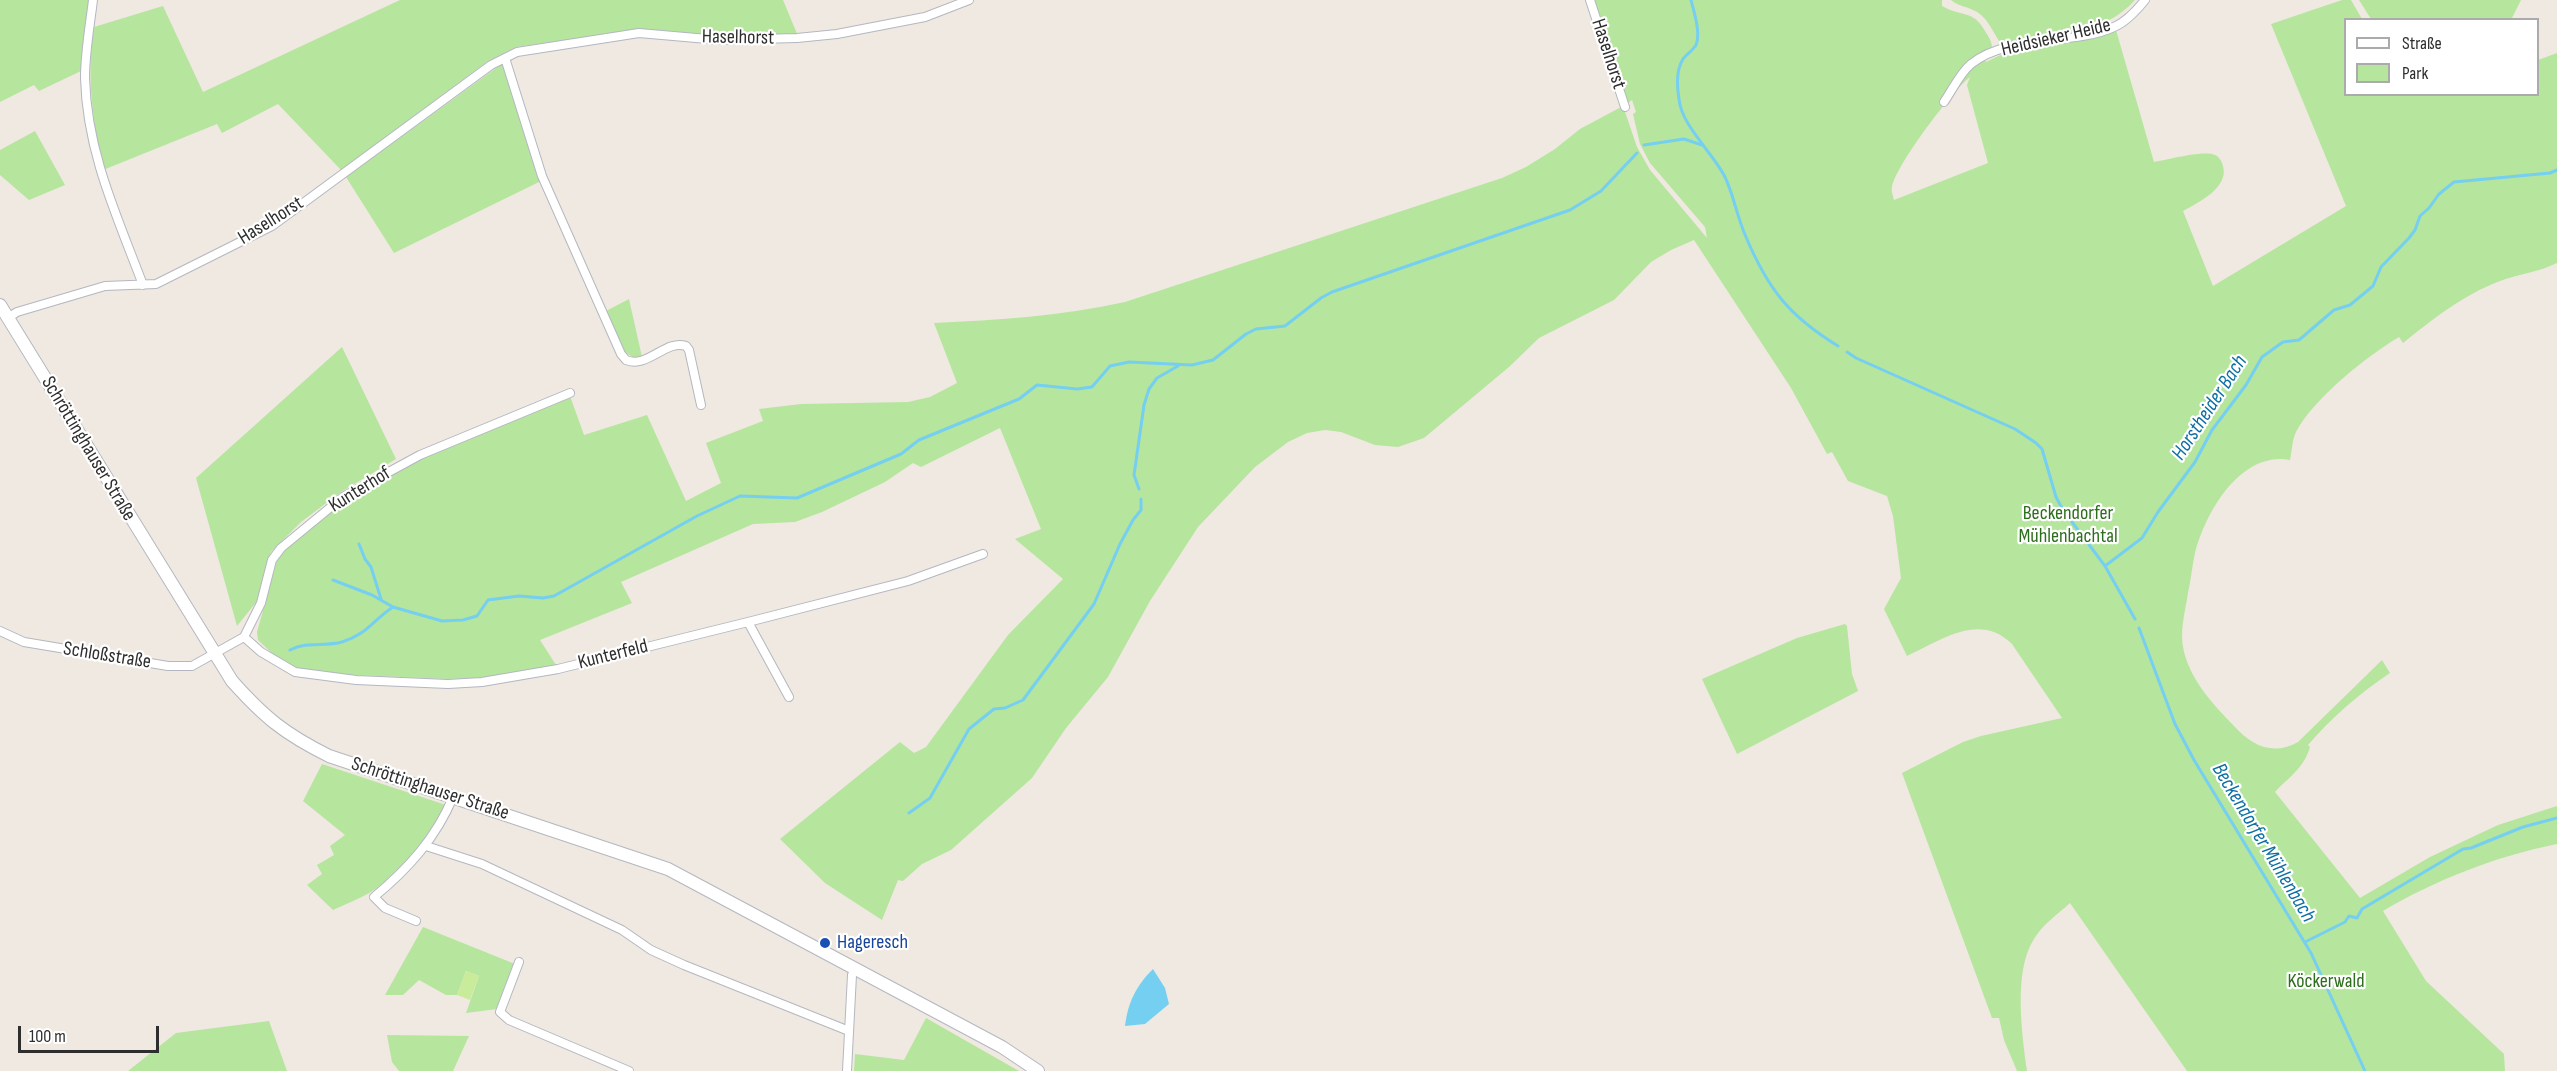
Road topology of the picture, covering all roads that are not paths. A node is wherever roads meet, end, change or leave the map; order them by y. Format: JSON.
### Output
{"nodes":[{"id":1,"x":93,"y":0,"type":"edge"},
{"id":2,"x":969,"y":0,"type":"edge"},
{"id":3,"x":1590,"y":0,"type":"edge"},
{"id":4,"x":2145,"y":0,"type":"edge"},
{"id":5,"x":505,"y":58,"type":"junction"},
{"id":6,"x":1944,"y":102,"type":"dead end"},
{"id":7,"x":1625,"y":107,"type":"dead end"},
{"id":8,"x":143,"y":285,"type":"junction"},
{"id":9,"x":0,"y":305,"type":"edge"},
{"id":10,"x":8,"y":318,"type":"junction"},
{"id":11,"x":570,"y":393,"type":"dead end"},
{"id":12,"x":701,"y":405,"type":"dead end"},
{"id":13,"x":983,"y":554,"type":"dead end"},
{"id":14,"x":748,"y":622,"type":"junction"},
{"id":15,"x":0,"y":632,"type":"edge"},
{"id":16,"x":244,"y":637,"type":"junction"},
{"id":17,"x":214,"y":654,"type":"junction"},
{"id":18,"x":789,"y":697,"type":"dead end"},
{"id":19,"x":453,"y":797,"type":"junction"},
{"id":20,"x":426,"y":846,"type":"junction"},
{"id":21,"x":416,"y":921,"type":"dead end"},
{"id":22,"x":519,"y":962,"type":"dead end"},
{"id":23,"x":855,"y":968,"type":"junction"},
{"id":24,"x":849,"y":1031,"type":"junction"},
{"id":25,"x":629,"y":1071,"type":"edge"},
{"id":26,"x":847,"y":1071,"type":"edge"},
{"id":27,"x":1038,"y":1071,"type":"edge"}],
"edges":[{"from":1,"to":8,"type":"street"},
{"from":2,"to":5,"type":"street","name":"Haselhorst"},
{"from":3,"to":7,"type":"street","name":"Haselhorst"},
{"from":4,"to":6,"type":"street","name":"Heidsieker Heide"},
{"from":5,"to":8,"type":"street","name":"Haselhorst"},
{"from":5,"to":12,"type":"street"},
{"from":8,"to":10,"type":"street","name":"Haselhorst"},
{"from":9,"to":10,"type":"main road","name":"Schröttinghauser Straße"},
{"from":10,"to":17,"type":"main road","name":"Schröttinghauser Straße"},
{"from":11,"to":16,"type":"street","name":"Kunterhof"},
{"from":13,"to":14,"type":"street","name":"Kunterfeld"},
{"from":14,"to":16,"type":"street","name":"Kunterfeld"},
{"from":14,"to":18,"type":"street"},
{"from":15,"to":17,"type":"street","name":"Schloßstraße"},
{"from":16,"to":17,"type":"street"},
{"from":17,"to":19,"type":"main road","name":"Schröttinghauser Straße"},
{"from":19,"to":20,"type":"street"},
{"from":19,"to":23,"type":"main road","name":"Schröttinghauser Straße"},
{"from":20,"to":21,"type":"street"},
{"from":20,"to":24,"type":"street"},
{"from":22,"to":25,"type":"street"},
{"from":23,"to":24,"type":"street"},
{"from":23,"to":27,"type":"main road","name":"Schröttinghauser Straße"},
{"from":24,"to":26,"type":"street"}]}
